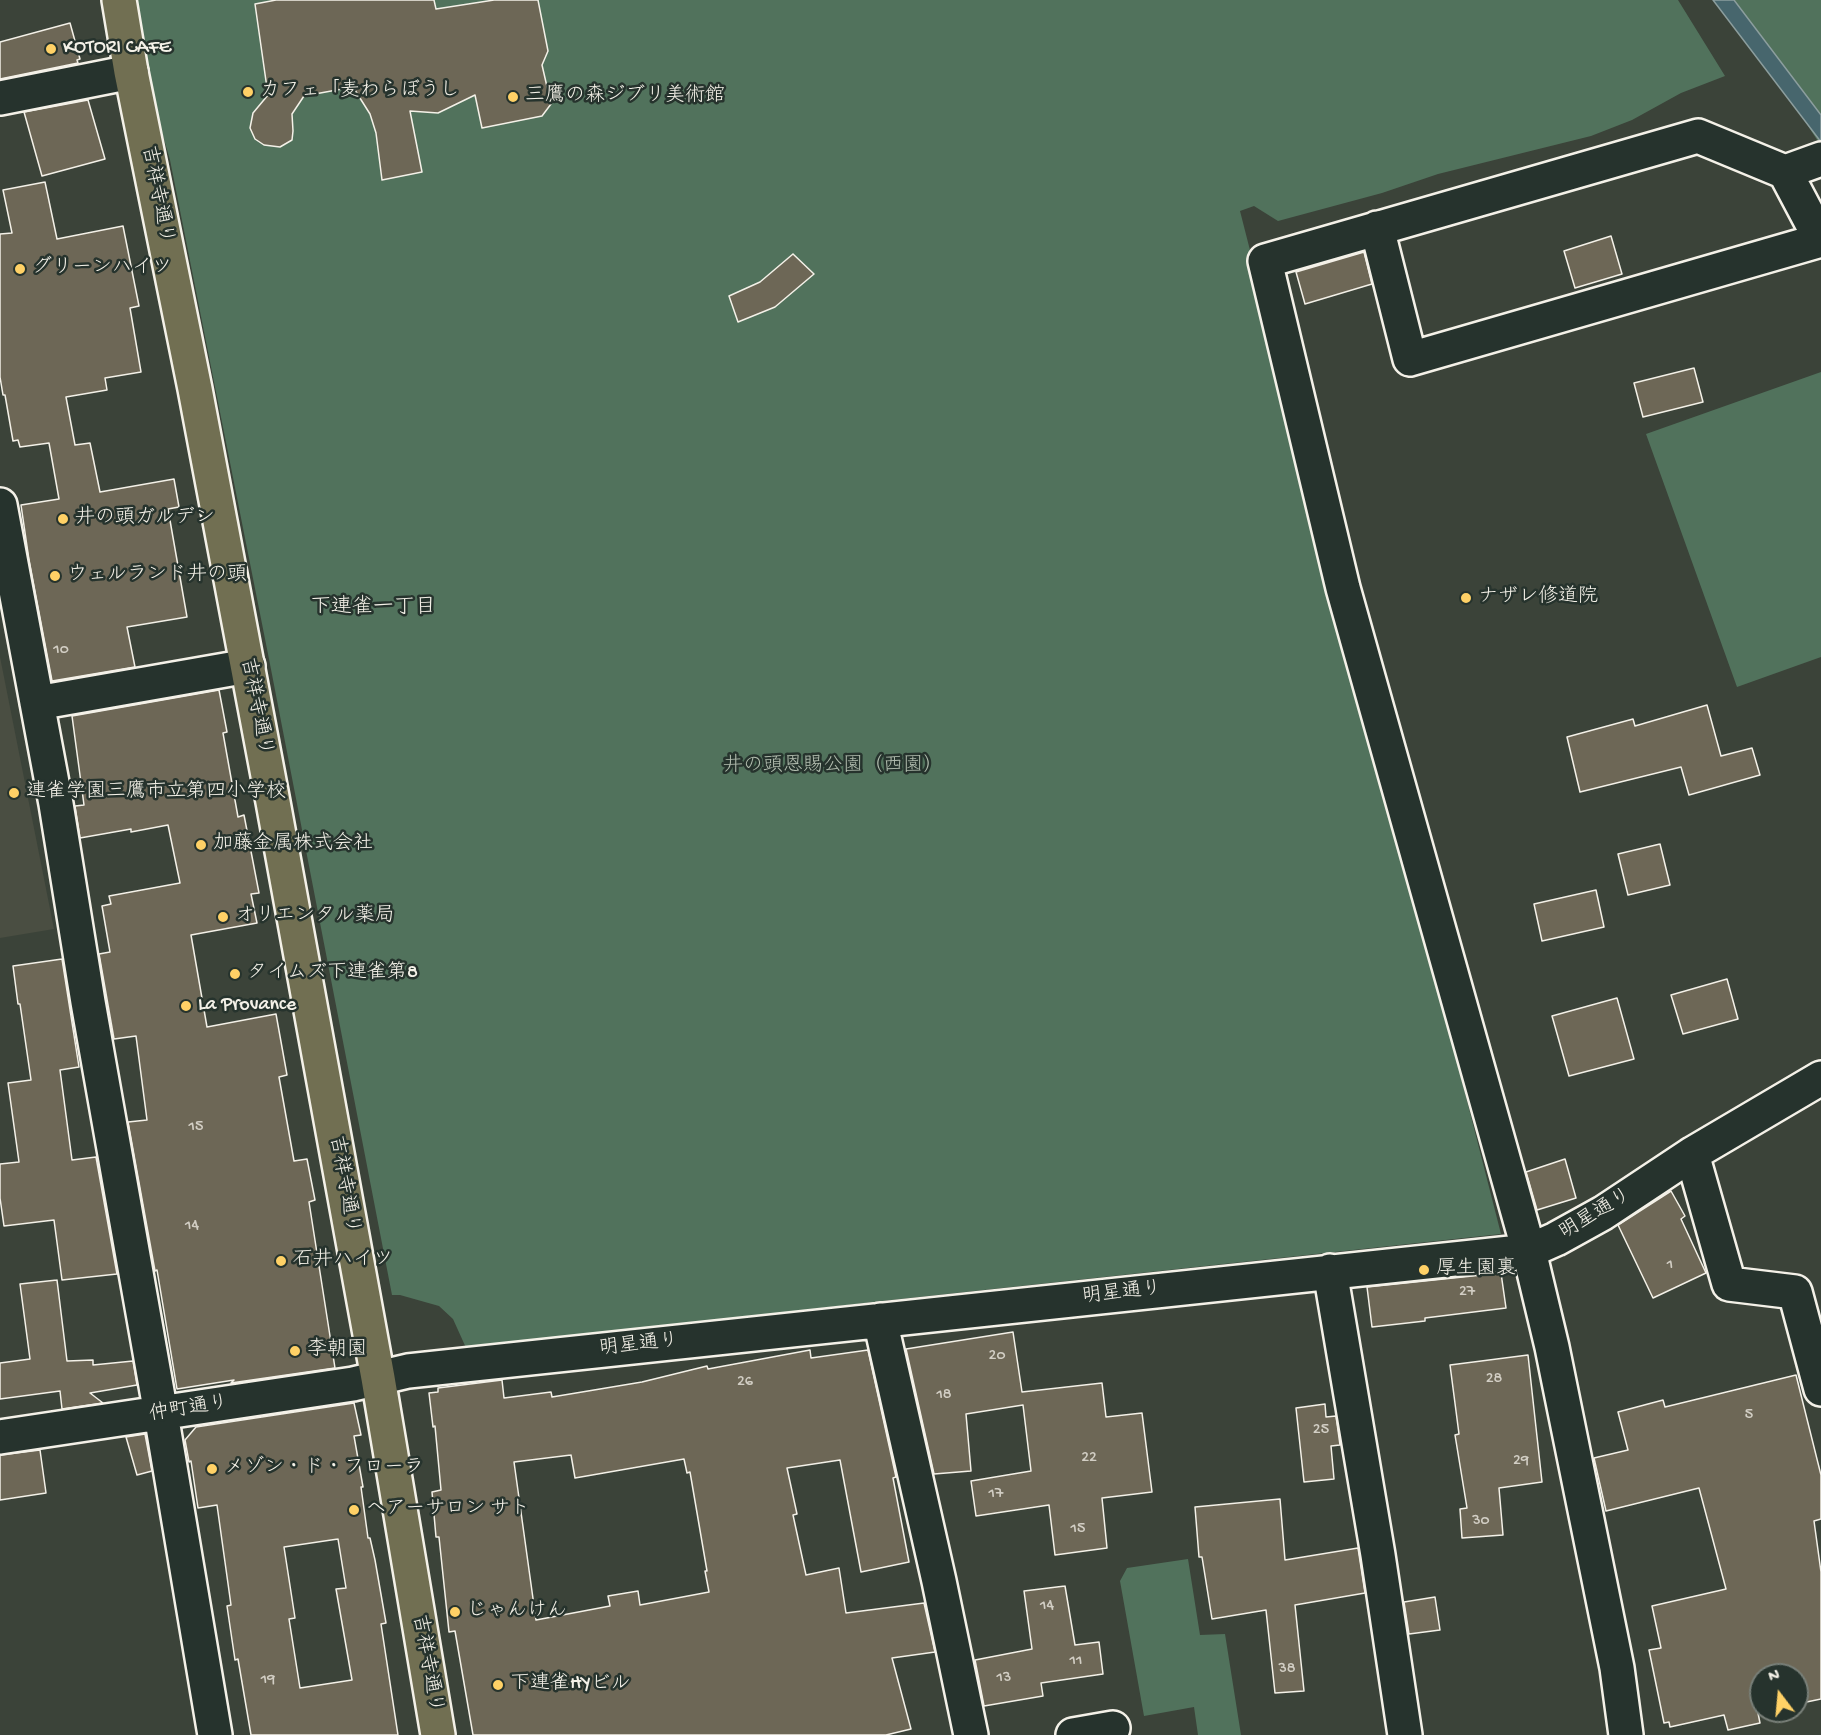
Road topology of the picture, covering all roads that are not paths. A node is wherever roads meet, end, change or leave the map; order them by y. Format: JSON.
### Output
{"nodes":[{"id":1,"x":119,"y":0,"type":"edge"},
{"id":2,"x":131,"y":72,"type":"junction"},
{"id":3,"x":0,"y":98,"type":"edge"},
{"id":4,"x":1802,"y":166,"type":"edge"},
{"id":5,"x":1377,"y":228,"type":"junction"},
{"id":6,"x":0,"y":505,"type":"edge"},
{"id":7,"x":248,"y":666,"type":"junction"},
{"id":8,"x":37,"y":703,"type":"junction"},
{"id":9,"x":1821,"y":1078,"type":"edge"},
{"id":10,"x":1692,"y":1154,"type":"junction"},
{"id":11,"x":1529,"y":1251,"type":"junction"},
{"id":12,"x":1330,"y":1272,"type":"junction"},
{"id":13,"x":880,"y":1320,"type":"junction"},
{"id":14,"x":378,"y":1378,"type":"junction"},
{"id":15,"x":1821,"y":1389,"type":"edge"},
{"id":16,"x":161,"y":1414,"type":"junction"},
{"id":17,"x":0,"y":1437,"type":"edge"},
{"id":18,"x":1113,"y":1728,"type":"dead end"},
{"id":19,"x":215,"y":1735,"type":"edge"},
{"id":20,"x":438,"y":1735,"type":"edge"},
{"id":21,"x":971,"y":1735,"type":"edge"},
{"id":22,"x":1073,"y":1735,"type":"edge"},
{"id":23,"x":1405,"y":1735,"type":"edge"},
{"id":24,"x":1626,"y":1735,"type":"edge"}],
"edges":[{"from":1,"to":2,"type":"main road","name":"吉祥寺通り"},
{"from":2,"to":3,"type":"street"},
{"from":2,"to":7,"type":"main road","name":"吉祥寺通り"},
{"from":4,"to":5,"type":"street"},
{"from":4,"to":5,"type":"street"},
{"from":5,"to":11,"type":"street"},
{"from":6,"to":8,"type":"street"},
{"from":7,"to":8,"type":"street"},
{"from":7,"to":14,"type":"main road","name":"吉祥寺通り"},
{"from":8,"to":16,"type":"street"},
{"from":9,"to":10,"type":"street","name":"明星通り"},
{"from":10,"to":11,"type":"street","name":"明星通り"},
{"from":10,"to":15,"type":"street"},
{"from":11,"to":12,"type":"street","name":"明星通り"},
{"from":11,"to":24,"type":"street"},
{"from":12,"to":13,"type":"street","name":"明星通り"},
{"from":12,"to":23,"type":"street"},
{"from":13,"to":14,"type":"street","name":"明星通り"},
{"from":13,"to":21,"type":"street"},
{"from":14,"to":16,"type":"street","name":"仲町通り"},
{"from":14,"to":20,"type":"main road","name":"吉祥寺通り"},
{"from":16,"to":17,"type":"street","name":"仲町通り"},
{"from":16,"to":19,"type":"street"},
{"from":18,"to":22,"type":"street"}]}
